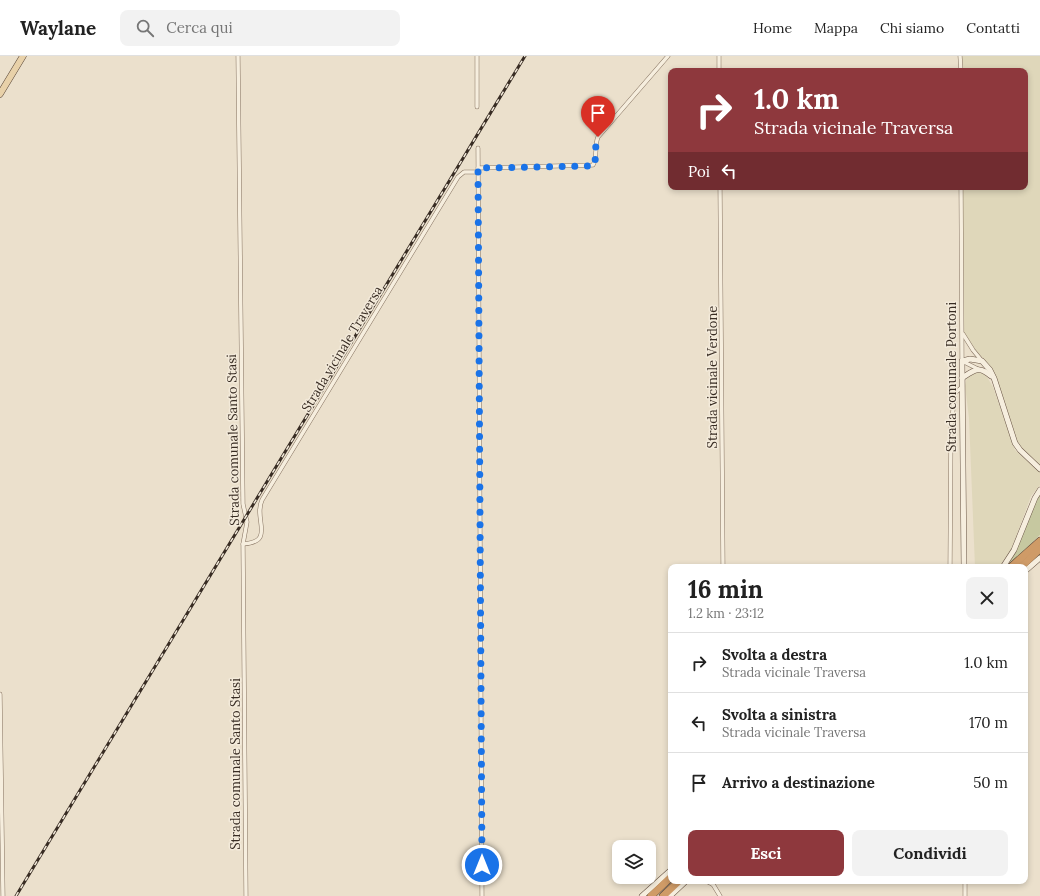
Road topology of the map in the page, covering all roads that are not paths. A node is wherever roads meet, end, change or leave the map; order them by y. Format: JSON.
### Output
{"nodes":[{"id":1,"x":23,"y":56,"type":"edge"},
{"id":2,"x":238,"y":56,"type":"edge"},
{"id":3,"x":477,"y":56,"type":"edge"},
{"id":4,"x":668,"y":56,"type":"edge"},
{"id":5,"x":719,"y":56,"type":"edge"},
{"id":6,"x":960,"y":56,"type":"edge"},
{"id":7,"x":719,"y":68,"type":"edge"},
{"id":8,"x":960,"y":68,"type":"edge"},
{"id":9,"x":0,"y":94,"type":"edge"},
{"id":10,"x":477,"y":107,"type":"dead end"},
{"id":11,"x":478,"y":148,"type":"dead end"},
{"id":12,"x":478,"y":170,"type":"junction"},
{"id":13,"x":720,"y":190,"type":"edge"},
{"id":14,"x":961,"y":190,"type":"edge"},
{"id":15,"x":962,"y":333,"type":"junction"},
{"id":16,"x":962,"y":361,"type":"junction"},
{"id":17,"x":982,"y":361,"type":"junction"},
{"id":18,"x":978,"y":369,"type":"junction"},
{"id":19,"x":962,"y":378,"type":"junction"},
{"id":20,"x":994,"y":378,"type":"junction"},
{"id":21,"x":962,"y":387,"type":"junction"},
{"id":22,"x":1039,"y":467,"type":"edge"},
{"id":23,"x":1040,"y":490,"type":"edge"},
{"id":24,"x":1040,"y":538,"type":"edge"},
{"id":25,"x":243,"y":544,"type":"junction"},
{"id":26,"x":1039,"y":545,"type":"edge"},
{"id":27,"x":1040,"y":558,"type":"edge"},
{"id":28,"x":723,"y":564,"type":"edge"},
{"id":29,"x":950,"y":564,"type":"edge"},
{"id":30,"x":964,"y":564,"type":"edge"},
{"id":31,"x":1005,"y":564,"type":"edge"},
{"id":32,"x":1015,"y":564,"type":"edge"},
{"id":33,"x":1023,"y":564,"type":"edge"},
{"id":34,"x":1028,"y":568,"type":"edge"},
{"id":35,"x":0,"y":694,"type":"edge"},
{"id":36,"x":668,"y":873,"type":"edge"},
{"id":37,"x":668,"y":880,"type":"edge"},
{"id":38,"x":676,"y":884,"type":"edge"},
{"id":39,"x":683,"y":884,"type":"edge"},
{"id":40,"x":712,"y":884,"type":"edge"},
{"id":41,"x":965,"y":884,"type":"edge"},
{"id":42,"x":3,"y":896,"type":"edge"},
{"id":43,"x":246,"y":896,"type":"edge"},
{"id":44,"x":482,"y":896,"type":"edge"},
{"id":45,"x":642,"y":896,"type":"edge"},
{"id":46,"x":651,"y":896,"type":"edge"},
{"id":47,"x":663,"y":896,"type":"edge"},
{"id":48,"x":670,"y":896,"type":"edge"},
{"id":49,"x":720,"y":896,"type":"edge"},
{"id":50,"x":966,"y":896,"type":"edge"}],
"edges":[{"from":1,"to":9,"type":"main road"},
{"from":2,"to":25,"type":"street","name":"Strada comunale Santo Stasi"},
{"from":3,"to":10,"type":"street"},
{"from":4,"to":12,"type":"street","name":"Strada vicinale Traversa"},
{"from":5,"to":7,"type":"street"},
{"from":6,"to":8,"type":"street"},
{"from":11,"to":12,"type":"street"},
{"from":12,"to":25,"type":"street","name":"Strada vicinale Traversa"},
{"from":12,"to":44,"type":"street"},
{"from":13,"to":28,"type":"street","name":"Strada vicinale Verdone"},
{"from":14,"to":15,"type":"street","name":"Strada comunale Portoni"},
{"from":15,"to":16,"type":"street","name":"Strada comunale Portoni"},
{"from":15,"to":17,"type":"street"},
{"from":16,"to":17,"type":"street"},
{"from":16,"to":18,"type":"street"},
{"from":16,"to":19,"type":"street","name":"Strada comunale Portoni"},
{"from":17,"to":20,"type":"street"},
{"from":18,"to":19,"type":"street"},
{"from":18,"to":20,"type":"street"},
{"from":19,"to":21,"type":"street","name":"Strada comunale Portoni"},
{"from":20,"to":22,"type":"street"},
{"from":21,"to":29,"type":"street"},
{"from":21,"to":30,"type":"street","name":"Strada comunale Portoni"},
{"from":23,"to":31,"type":"street"},
{"from":24,"to":26,"type":"highway"},
{"from":25,"to":43,"type":"street","name":"Strada comunale Santo Stasi"},
{"from":26,"to":32,"type":"highway"},
{"from":26,"to":33,"type":"highway"},
{"from":27,"to":34,"type":"street"},
{"from":35,"to":42,"type":"street"},
{"from":36,"to":45,"type":"street"},
{"from":37,"to":46,"type":"highway"},
{"from":38,"to":47,"type":"highway"},
{"from":39,"to":48,"type":"street"},
{"from":40,"to":49,"type":"street"},
{"from":41,"to":50,"type":"street"}]}
